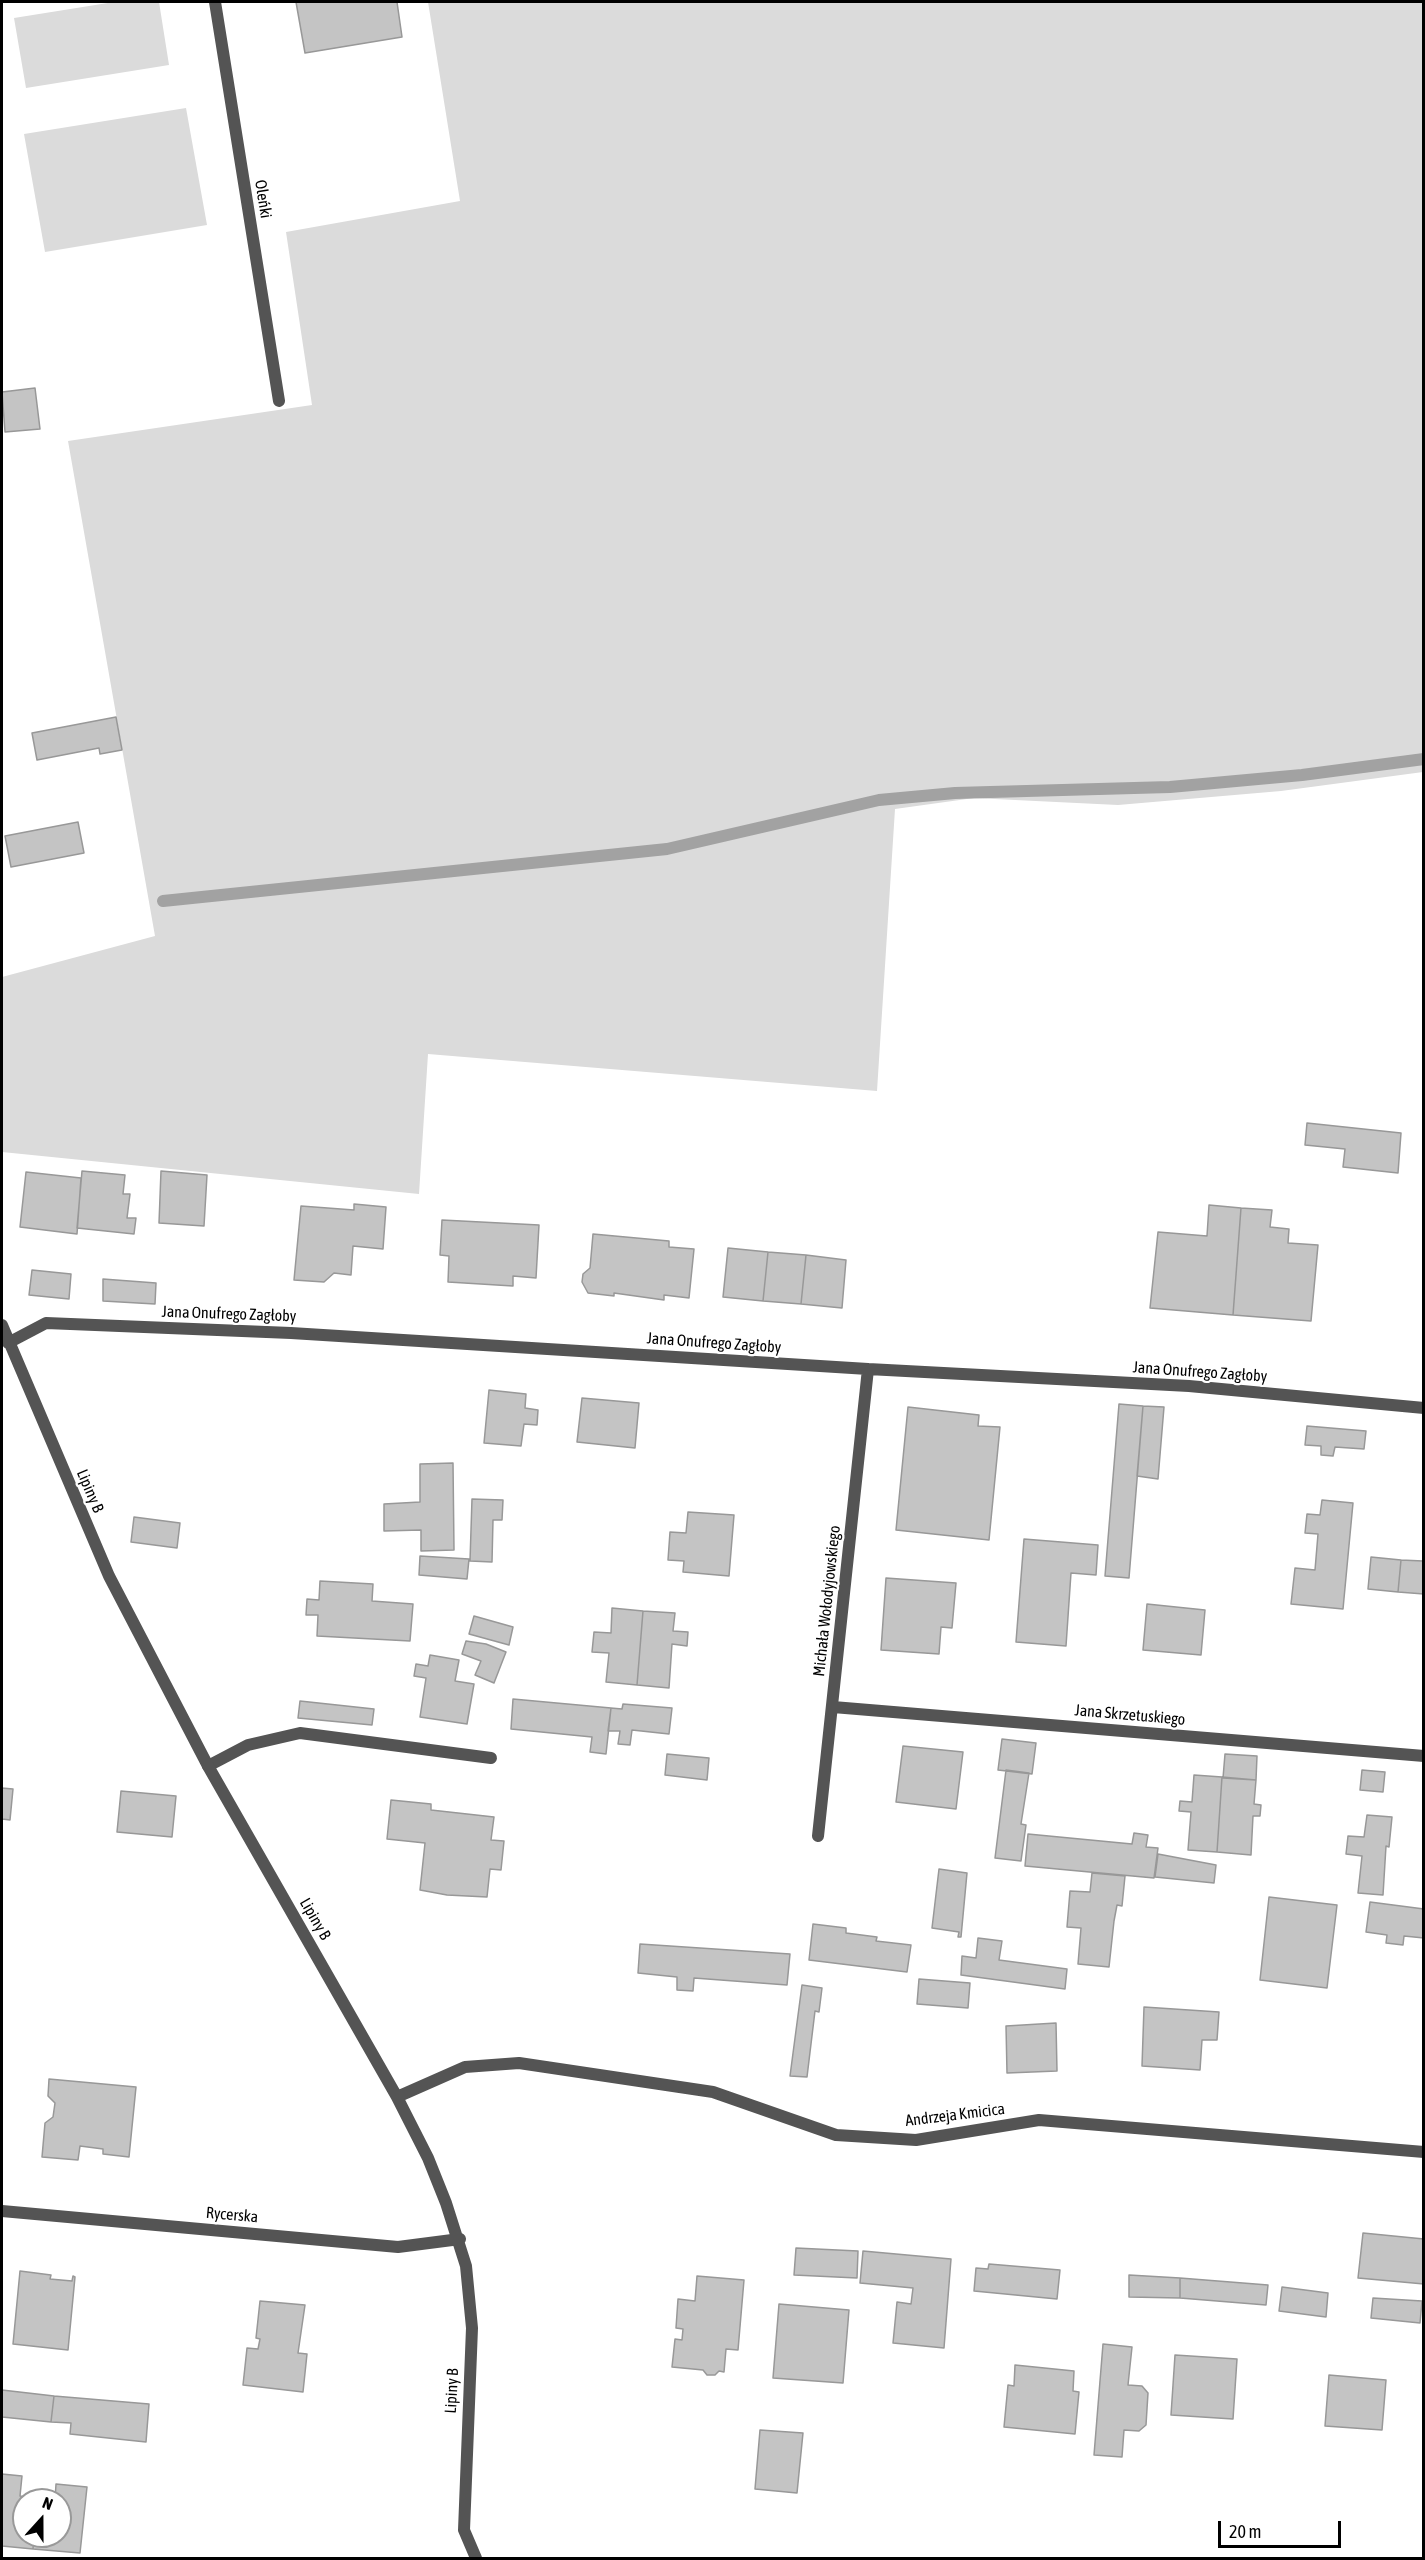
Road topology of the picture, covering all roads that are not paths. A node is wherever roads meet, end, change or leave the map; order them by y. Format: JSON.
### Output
{"nodes":[{"id":1,"x":215,"y":2,"type":"edge"},
{"id":2,"x":279,"y":401,"type":"dead end"},
{"id":3,"x":2,"y":1324,"type":"edge"},
{"id":4,"x":8,"y":1343,"type":"junction"},
{"id":5,"x":868,"y":1369,"type":"junction"},
{"id":6,"x":1424,"y":1408,"type":"edge"},
{"id":7,"x":833,"y":1707,"type":"junction"},
{"id":8,"x":1424,"y":1756,"type":"edge"},
{"id":9,"x":492,"y":1758,"type":"dead end"},
{"id":10,"x":208,"y":1766,"type":"junction"},
{"id":11,"x":818,"y":1836,"type":"dead end"},
{"id":12,"x":397,"y":2097,"type":"junction"},
{"id":13,"x":1424,"y":2152,"type":"edge"},
{"id":14,"x":2,"y":2211,"type":"edge"},
{"id":15,"x":460,"y":2239,"type":"junction"},
{"id":16,"x":476,"y":2559,"type":"edge"}],
"edges":[{"from":1,"to":2,"type":"street","name":"Oleńki"},
{"from":3,"to":4,"type":"street","name":"Lipiny B"},
{"from":4,"to":5,"type":"street","name":"Jana Onufrego Zagłoby"},
{"from":4,"to":10,"type":"street","name":"Lipiny B"},
{"from":5,"to":6,"type":"street","name":"Jana Onufrego Zagłoby"},
{"from":5,"to":7,"type":"street","name":"Michała Wołodyjowskiego"},
{"from":7,"to":8,"type":"street","name":"Jana Skrzetuskiego"},
{"from":7,"to":11,"type":"street","name":"Michała Wołodyjowskiego"},
{"from":9,"to":10,"type":"street"},
{"from":10,"to":12,"type":"street","name":"Lipiny B"},
{"from":12,"to":13,"type":"street","name":"Andrzeja Kmicica"},
{"from":12,"to":15,"type":"street","name":"Lipiny B"},
{"from":14,"to":15,"type":"street","name":"Rycerska"},
{"from":15,"to":16,"type":"street","name":"Lipiny B"}]}
